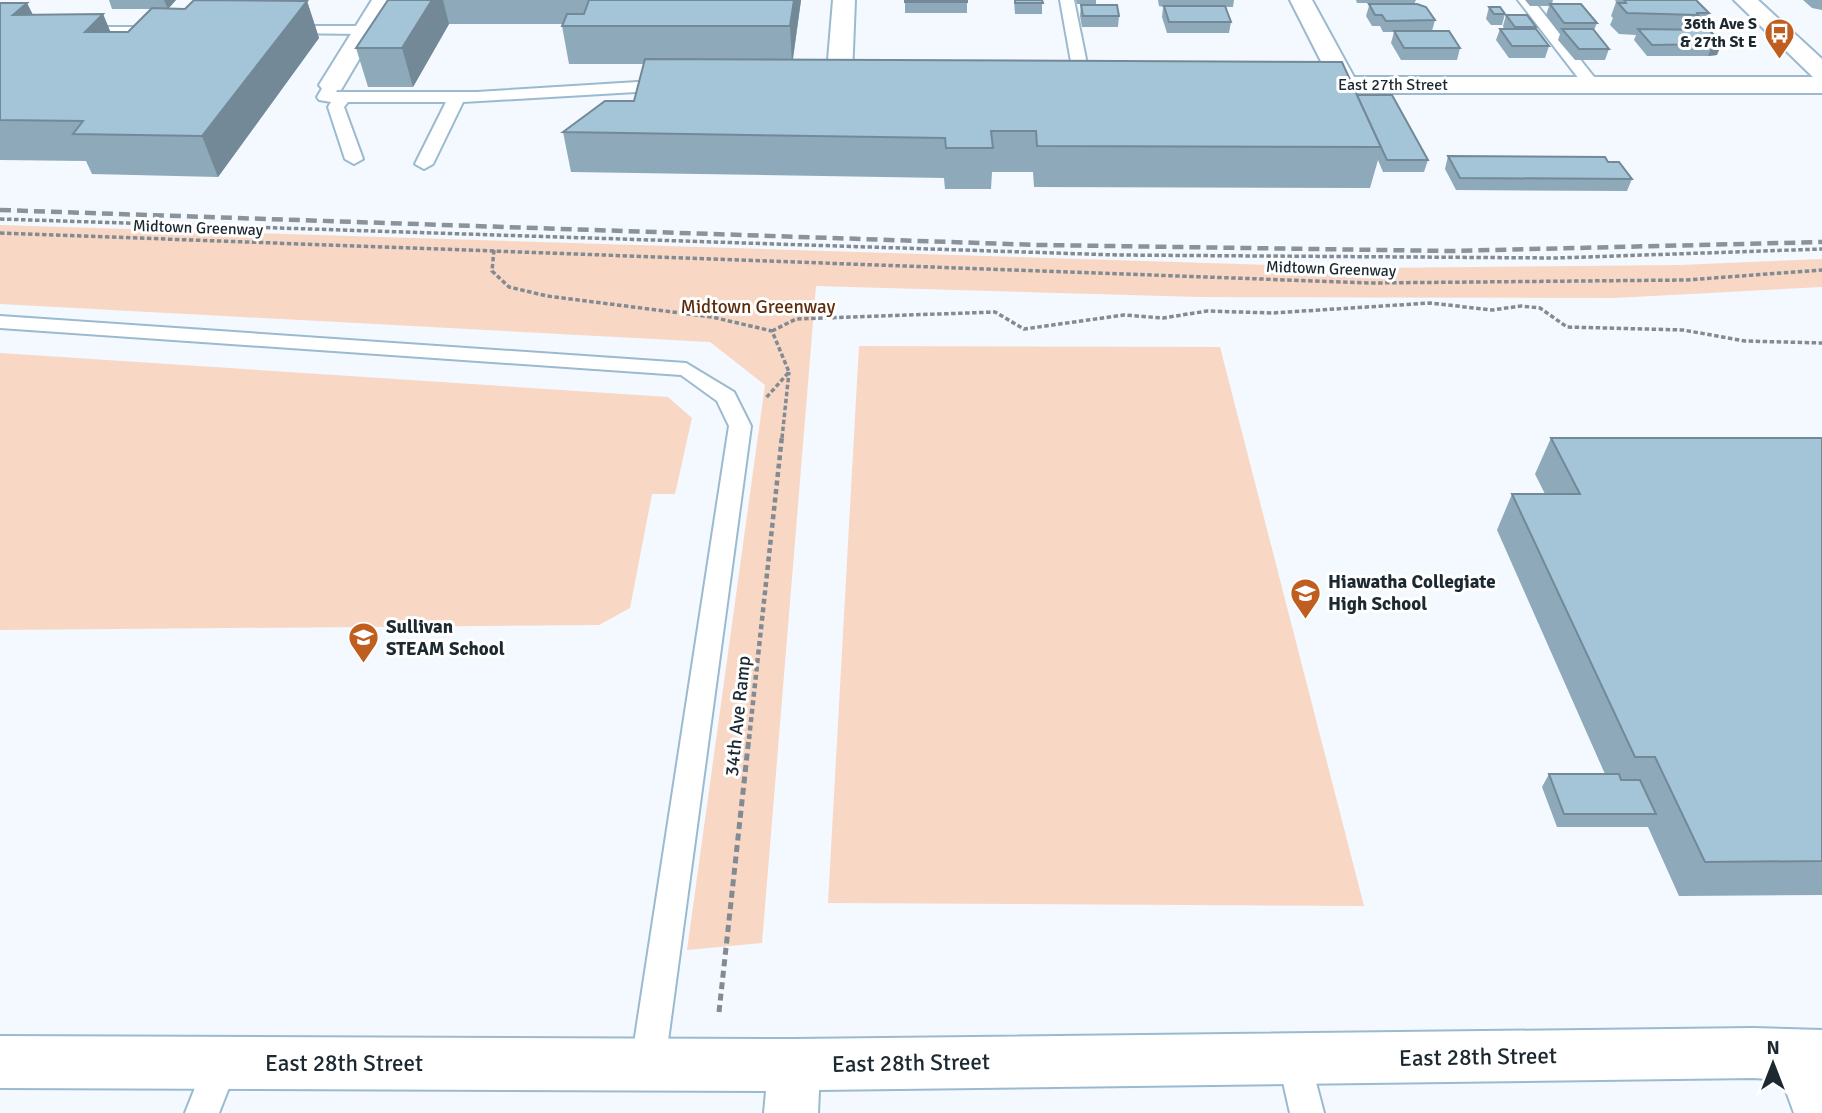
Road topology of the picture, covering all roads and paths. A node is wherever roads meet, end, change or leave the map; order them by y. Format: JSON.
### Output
{"nodes":[{"id":1,"x":383,"y":0,"type":"edge"},
{"id":2,"x":844,"y":0,"type":"edge"},
{"id":3,"x":1067,"y":0,"type":"edge"},
{"id":4,"x":1301,"y":0,"type":"edge"},
{"id":5,"x":1525,"y":0,"type":"edge"},
{"id":6,"x":1745,"y":0,"type":"edge"},
{"id":7,"x":68,"y":17,"type":"edge"},
{"id":8,"x":166,"y":17,"type":"edge"},
{"id":9,"x":265,"y":30,"type":"edge"},
{"id":10,"x":363,"y":30,"type":"junction"},
{"id":11,"x":56,"y":31,"type":"edge"},
{"id":12,"x":181,"y":31,"type":"edge"},
{"id":13,"x":1822,"y":72,"type":"edge"},
{"id":14,"x":893,"y":84,"type":"edge"},
{"id":15,"x":1056,"y":84,"type":"edge"},
{"id":16,"x":1083,"y":84,"type":"junction"},
{"id":17,"x":1110,"y":84,"type":"edge"},
{"id":18,"x":691,"y":85,"type":"edge"},
{"id":19,"x":1276,"y":85,"type":"edge"},
{"id":20,"x":1345,"y":85,"type":"junction"},
{"id":21,"x":1592,"y":85,"type":"junction"},
{"id":22,"x":1822,"y":85,"type":"edge"},
{"id":23,"x":338,"y":91,"type":"junction"},
{"id":24,"x":457,"y":97,"type":"junction"},
{"id":25,"x":354,"y":159,"type":"dead end"},
{"id":26,"x":424,"y":164,"type":"dead end"},
{"id":27,"x":0,"y":219,"type":"edge"},
{"id":28,"x":0,"y":233,"type":"edge"},
{"id":29,"x":1822,"y":249,"type":"edge"},
{"id":30,"x":494,"y":250,"type":"junction"},
{"id":31,"x":1822,"y":270,"type":"edge"},
{"id":32,"x":0,"y":322,"type":"edge"},
{"id":33,"x":772,"y":331,"type":"junction"},
{"id":34,"x":1822,"y":343,"type":"edge"},
{"id":35,"x":789,"y":372,"type":"junction"},
{"id":36,"x":740,"y":426,"type":"junction"},
{"id":37,"x":1811,"y":1056,"type":"edge"},
{"id":38,"x":1295,"y":1060,"type":"junction"},
{"id":39,"x":0,"y":1062,"type":"edge"},
{"id":40,"x":222,"y":1062,"type":"junction"},
{"id":41,"x":648,"y":1063,"type":"junction"},
{"id":42,"x":714,"y":1063,"type":"junction"},
{"id":43,"x":793,"y":1089,"type":"edge"},
{"id":44,"x":202,"y":1113,"type":"edge"},
{"id":45,"x":1307,"y":1113,"type":"edge"},
{"id":46,"x":1821,"y":1113,"type":"edge"}],
"edges":[{"from":1,"to":10,"type":"street"},
{"from":2,"to":14,"type":"street"},
{"from":3,"to":16,"type":"lane"},
{"from":4,"to":20,"type":"street"},
{"from":5,"to":21,"type":"lane"},
{"from":6,"to":13,"type":"street"},
{"from":7,"to":8,"type":"lane"},
{"from":9,"to":10,"type":"lane"},
{"from":10,"to":23,"type":"street"},
{"from":11,"to":12,"type":"lane"},
{"from":15,"to":16,"type":"street"},
{"from":16,"to":17,"type":"street"},
{"from":18,"to":24,"type":"lane"},
{"from":19,"to":20,"type":"street","name":"East 27th Street"},
{"from":20,"to":21,"type":"street","name":"East 27th Street"},
{"from":21,"to":22,"type":"street","name":"East 27th Street"},
{"from":23,"to":24,"type":"lane"},
{"from":23,"to":25,"type":"lane"},
{"from":24,"to":26,"type":"lane"},
{"from":27,"to":29,"type":"path"},
{"from":28,"to":30,"type":"path","name":"Midtown Greenway"},
{"from":30,"to":31,"type":"path","name":"Midtown Greenway"},
{"from":30,"to":33,"type":"path"},
{"from":32,"to":36,"type":"lane"},
{"from":33,"to":34,"type":"path"},
{"from":33,"to":35,"type":"path","name":"34th Ave Ramp"},
{"from":35,"to":36,"type":"path"},
{"from":35,"to":42,"type":"path","name":"34th Ave Ramp"},
{"from":36,"to":41,"type":"lane"},
{"from":37,"to":38,"type":"street","name":"East 28th Street"},
{"from":37,"to":46,"type":"street"},
{"from":38,"to":43,"type":"street","name":"East 28th Street"},
{"from":38,"to":45,"type":"lane"},
{"from":39,"to":40,"type":"street","name":"East 28th Street"},
{"from":40,"to":41,"type":"street","name":"East 28th Street"},
{"from":40,"to":44,"type":"lane"},
{"from":41,"to":42,"type":"street","name":"East 28th Street"},
{"from":42,"to":43,"type":"street","name":"East 28th Street"}]}
